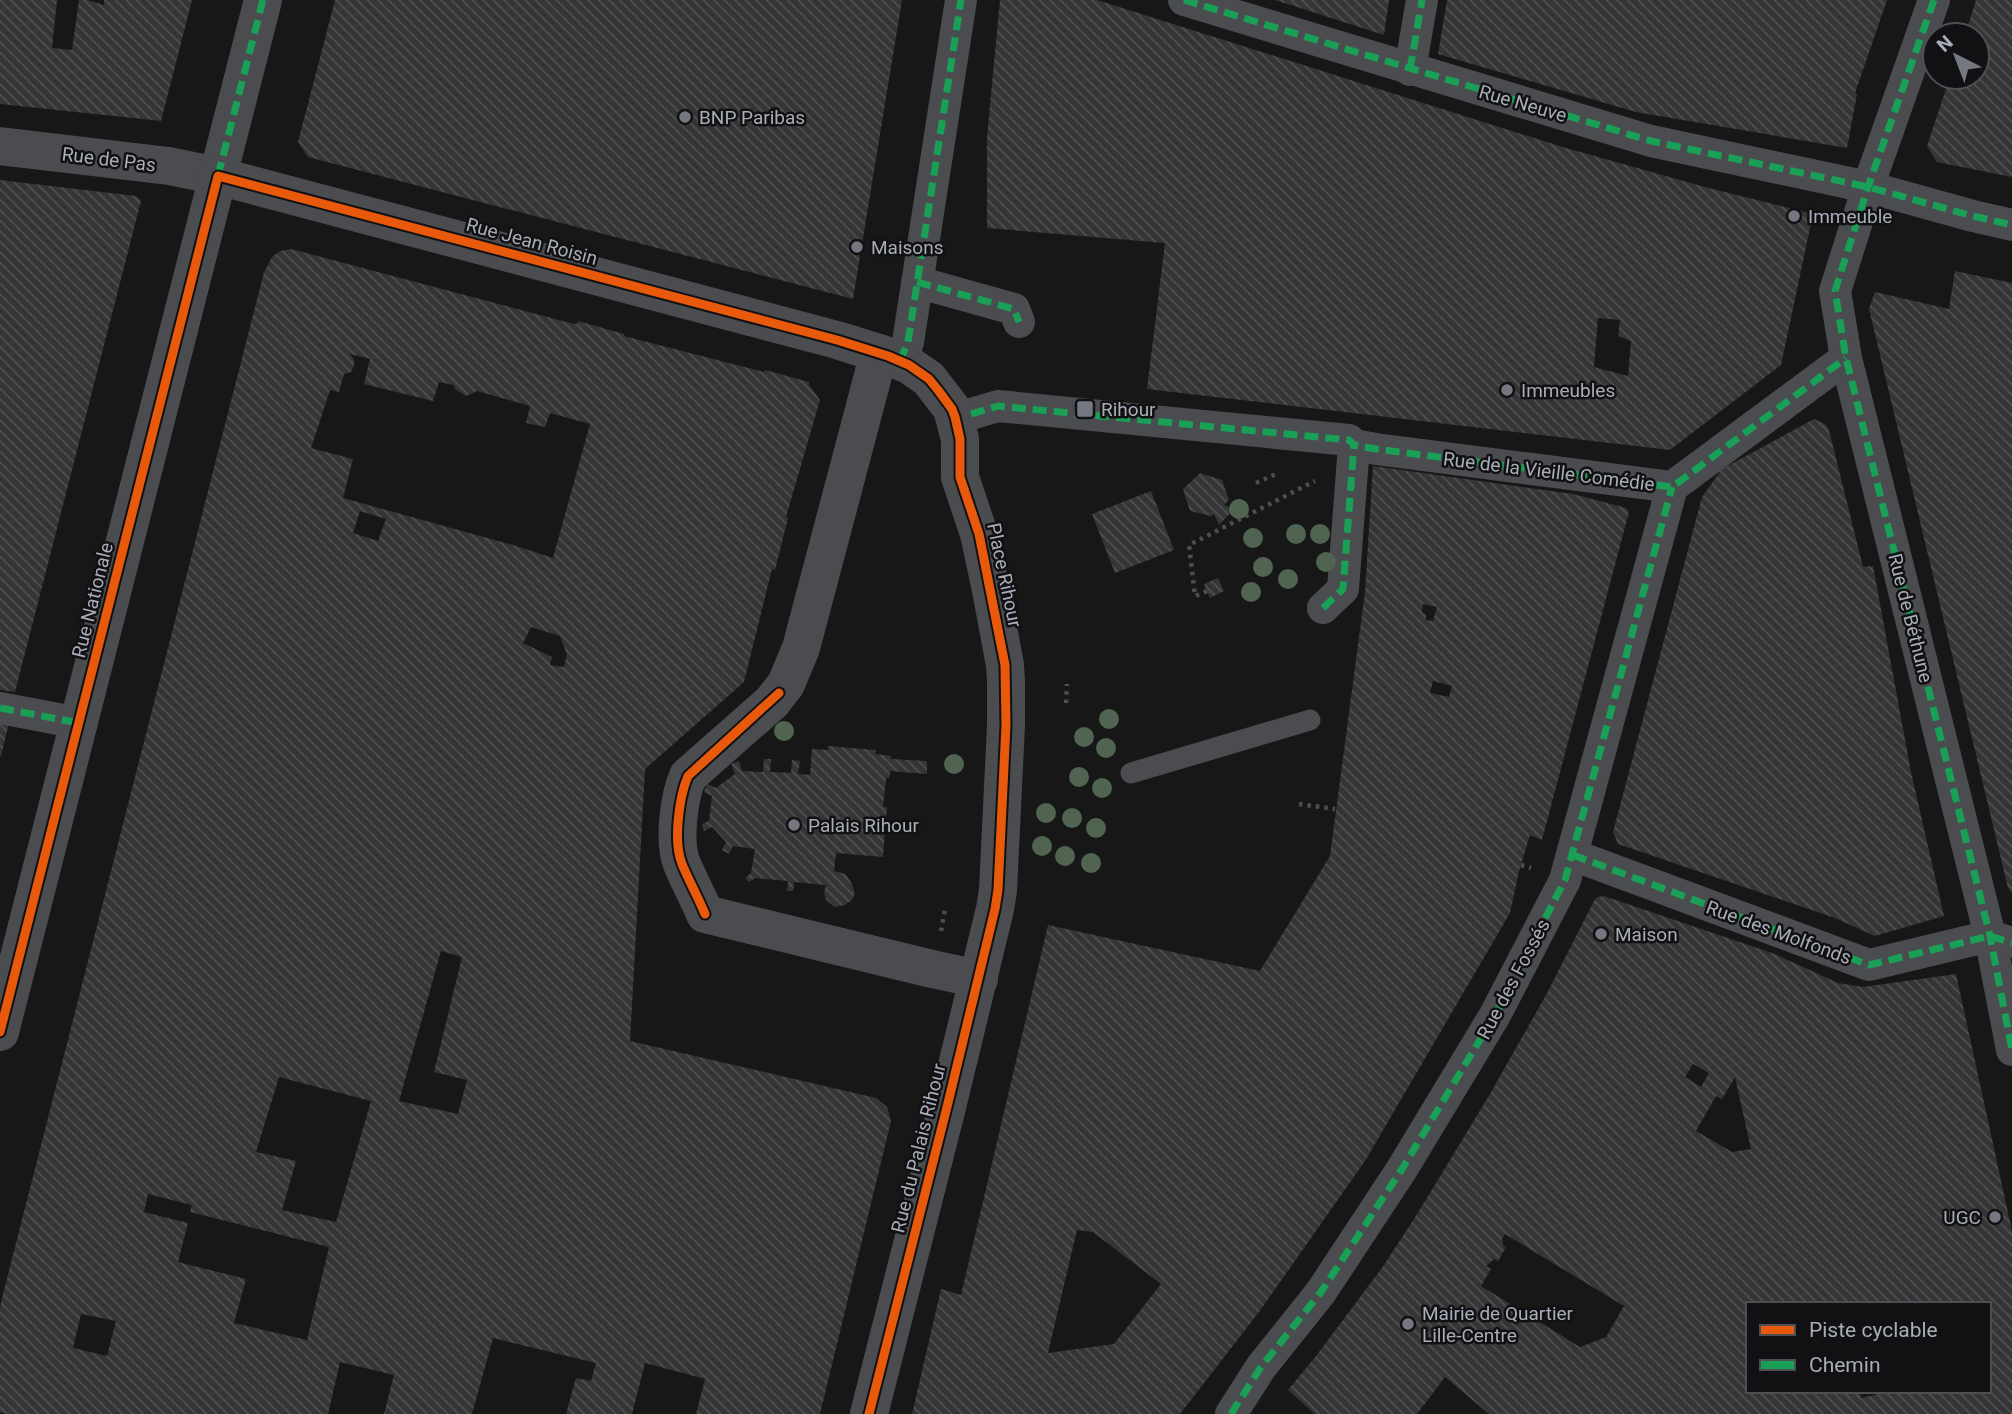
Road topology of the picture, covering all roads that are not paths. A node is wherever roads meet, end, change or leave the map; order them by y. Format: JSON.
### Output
{"nodes":[{"id":1,"x":263,"y":0,"type":"edge"},
{"id":2,"x":961,"y":0,"type":"edge"},
{"id":3,"x":1184,"y":0,"type":"edge"},
{"id":4,"x":1422,"y":0,"type":"edge"},
{"id":5,"x":1934,"y":0,"type":"edge"},
{"id":6,"x":1410,"y":70,"type":"junction"},
{"id":7,"x":0,"y":146,"type":"edge"},
{"id":8,"x":218,"y":176,"type":"junction"},
{"id":9,"x":1868,"y":187,"type":"junction"},
{"id":10,"x":2012,"y":225,"type":"edge"},
{"id":11,"x":917,"y":282,"type":"junction"},
{"id":12,"x":1020,"y":322,"type":"dead end"},
{"id":13,"x":837,"y":340,"type":"joint"},
{"id":14,"x":890,"y":357,"type":"junction"},
{"id":15,"x":1846,"y":358,"type":"junction"},
{"id":16,"x":971,"y":414,"type":"dead end"},
{"id":17,"x":1361,"y":445,"type":"junction"},
{"id":18,"x":1672,"y":487,"type":"junction"},
{"id":19,"x":1323,"y":608,"type":"dead end"},
{"id":20,"x":0,"y":708,"type":"edge"},
{"id":21,"x":1310,"y":720,"type":"dead end"},
{"id":22,"x":79,"y":723,"type":"junction"},
{"id":23,"x":1131,"y":773,"type":"dead end"},
{"id":24,"x":1573,"y":855,"type":"junction"},
{"id":25,"x":998,"y":890,"type":"joint"},
{"id":26,"x":2001,"y":939,"type":"edge"},
{"id":27,"x":979,"y":979,"type":"junction"},
{"id":28,"x":0,"y":1032,"type":"edge"},
{"id":29,"x":2012,"y":1050,"type":"edge"},
{"id":30,"x":869,"y":1414,"type":"edge"},
{"id":31,"x":1231,"y":1414,"type":"edge"}],
"edges":[{"from":1,"to":8,"type":"street","name":"Rue Nationale"},
{"from":2,"to":11,"type":"street"},
{"from":3,"to":6,"type":"street","name":"Rue Neuve"},
{"from":4,"to":6,"type":"street"},
{"from":5,"to":9,"type":"street","name":"Rue de Béthune"},
{"from":6,"to":9,"type":"street","name":"Rue Neuve"},
{"from":7,"to":8,"type":"street","name":"Rue de Pas"},
{"from":8,"to":13,"type":"street","name":"Rue Jean Roisin"},
{"from":8,"to":22,"type":"street","name":"Rue Nationale"},
{"from":9,"to":10,"type":"street","name":"Rue Neuve"},
{"from":9,"to":15,"type":"street","name":"Rue de Béthune"},
{"from":11,"to":12,"type":"street"},
{"from":11,"to":14,"type":"street"},
{"from":13,"to":14,"type":"street","name":"Place Rihour"},
{"from":14,"to":25,"type":"street","name":"Place Rihour"},
{"from":14,"to":27,"type":"street"},
{"from":15,"to":18,"type":"street","name":"Rue de la Vieille Comédie"},
{"from":15,"to":26,"type":"street","name":"Rue de Béthune"},
{"from":16,"to":17,"type":"street"},
{"from":17,"to":18,"type":"street","name":"Rue de la Vieille Comédie"},
{"from":17,"to":19,"type":"street"},
{"from":18,"to":24,"type":"street","name":"Rue des Fossés"},
{"from":20,"to":22,"type":"street"},
{"from":21,"to":23,"type":"lane"},
{"from":22,"to":28,"type":"street","name":"Rue Nationale"},
{"from":24,"to":26,"type":"street","name":"Rue des Molfonds"},
{"from":24,"to":31,"type":"street","name":"Rue des Fossés"},
{"from":25,"to":27,"type":"street","name":"Rue du Palais Rihour"},
{"from":26,"to":29,"type":"street","name":"Rue de Béthune"},
{"from":27,"to":30,"type":"street","name":"Rue du Palais Rihour"}]}
